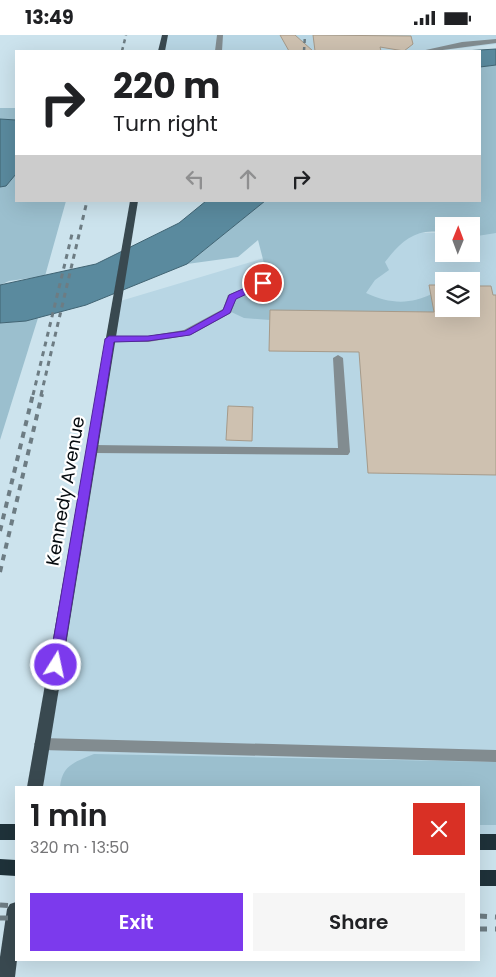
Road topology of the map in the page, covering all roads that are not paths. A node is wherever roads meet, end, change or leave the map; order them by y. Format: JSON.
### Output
{"nodes":[{"id":1,"x":165,"y":35,"type":"edge"},
{"id":2,"x":220,"y":35,"type":"edge"},
{"id":3,"x":496,"y":41,"type":"edge"},
{"id":4,"x":162,"y":50,"type":"edge"},
{"id":5,"x":219,"y":50,"type":"edge"},
{"id":6,"x":430,"y":50,"type":"edge"},
{"id":7,"x":134,"y":202,"type":"edge"},
{"id":8,"x":263,"y":283,"type":"dead end"},
{"id":9,"x":109,"y":339,"type":"junction"},
{"id":10,"x":338,"y":358,"type":"dead end"},
{"id":11,"x":93,"y":449,"type":"junction"},
{"id":12,"x":42,"y":744,"type":"junction"},
{"id":13,"x":496,"y":756,"type":"edge"},
{"id":14,"x":35,"y":786,"type":"edge"},
{"id":15,"x":0,"y":832,"type":"edge"},
{"id":16,"x":15,"y":832,"type":"edge"},
{"id":17,"x":480,"y":842,"type":"edge"},
{"id":18,"x":496,"y":842,"type":"edge"},
{"id":19,"x":0,"y":867,"type":"edge"},
{"id":20,"x":15,"y":867,"type":"edge"},
{"id":21,"x":480,"y":878,"type":"edge"},
{"id":22,"x":496,"y":878,"type":"edge"},
{"id":23,"x":15,"y":916,"type":"edge"},
{"id":24,"x":6,"y":977,"type":"edge"}],
"edges":[{"from":1,"to":4,"type":"main road"},
{"from":2,"to":5,"type":"lane"},
{"from":3,"to":6,"type":"lane"},
{"from":7,"to":9,"type":"main road","name":"Kennedy Avenue"},
{"from":8,"to":9,"type":"lane"},
{"from":9,"to":11,"type":"main road","name":"Kennedy Avenue"},
{"from":10,"to":11,"type":"lane"},
{"from":11,"to":12,"type":"main road","name":"Kennedy Avenue"},
{"from":12,"to":13,"type":"lane"},
{"from":12,"to":14,"type":"main road","name":"Kennedy Avenue"},
{"from":15,"to":16,"type":"highway"},
{"from":17,"to":18,"type":"highway"},
{"from":19,"to":20,"type":"highway"},
{"from":21,"to":22,"type":"highway"},
{"from":23,"to":24,"type":"main road"}]}
